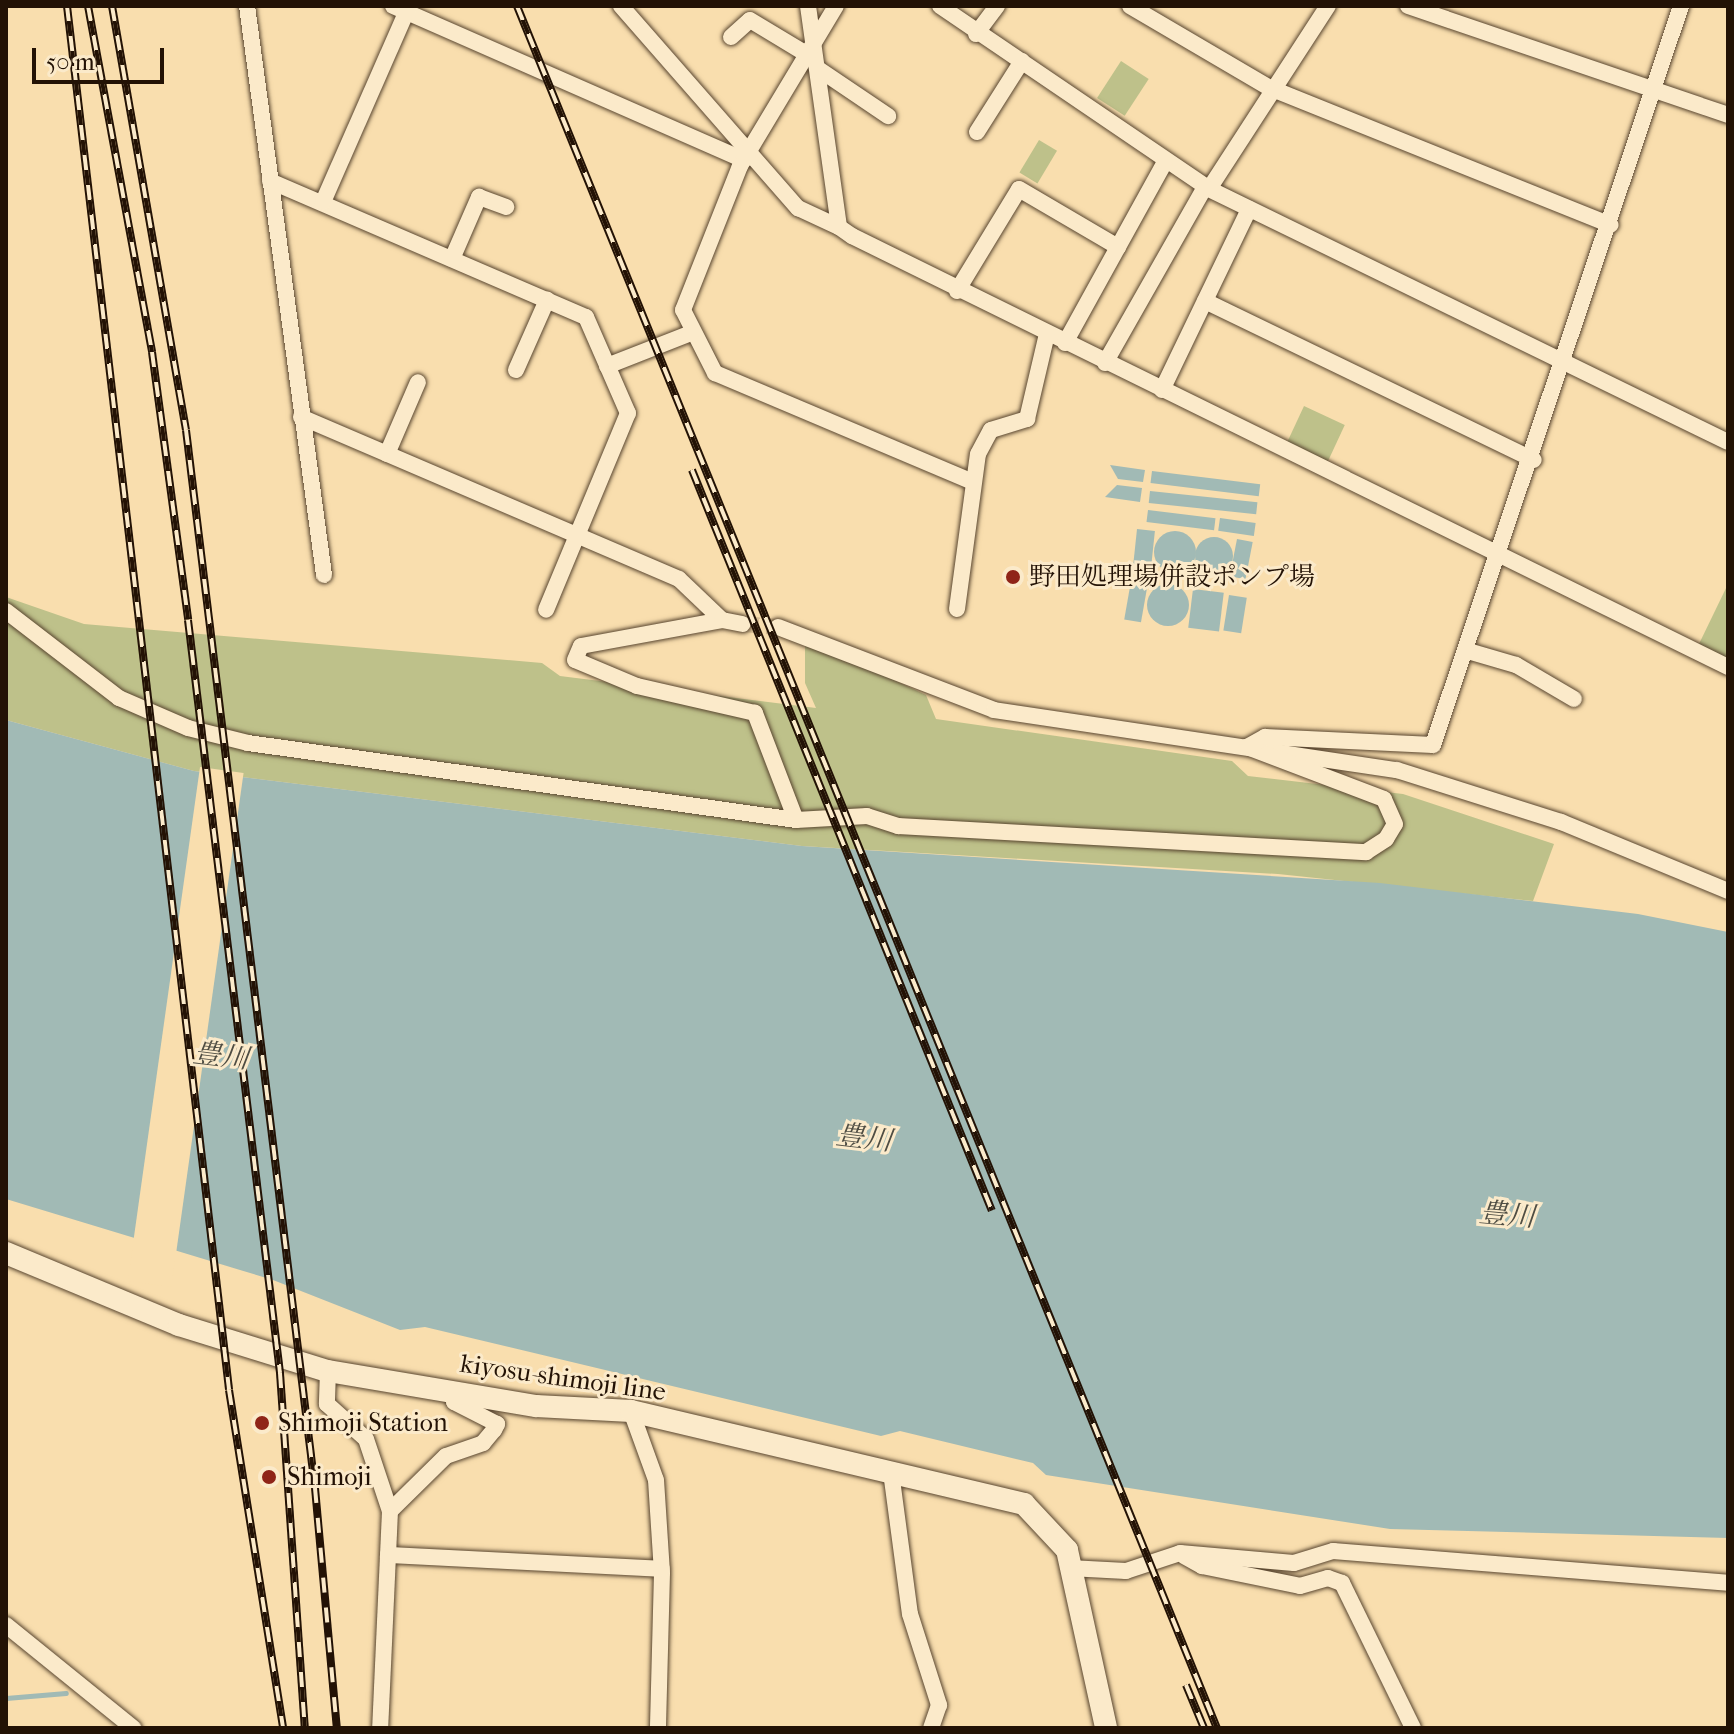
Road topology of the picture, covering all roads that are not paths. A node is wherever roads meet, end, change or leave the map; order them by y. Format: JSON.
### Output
{"nodes":[{"id":1,"x":247,"y":6,"type":"edge"},
{"id":2,"x":621,"y":6,"type":"edge"},
{"id":3,"x":808,"y":6,"type":"edge"},
{"id":4,"x":836,"y":6,"type":"edge"},
{"id":5,"x":940,"y":6,"type":"edge"},
{"id":6,"x":997,"y":6,"type":"edge"},
{"id":7,"x":1130,"y":6,"type":"edge"},
{"id":8,"x":1328,"y":6,"type":"edge"},
{"id":9,"x":1408,"y":6,"type":"edge"},
{"id":10,"x":1681,"y":6,"type":"edge"},
{"id":11,"x":403,"y":8,"type":"edge"},
{"id":12,"x":976,"y":34,"type":"junction"},
{"id":13,"x":731,"y":37,"type":"dead end"},
{"id":14,"x":813,"y":56,"type":"junction"},
{"id":15,"x":1022,"y":61,"type":"junction"},
{"id":16,"x":1270,"y":88,"type":"junction"},
{"id":17,"x":1653,"y":89,"type":"junction"},
{"id":18,"x":1728,"y":115,"type":"edge"},
{"id":19,"x":888,"y":116,"type":"dead end"},
{"id":20,"x":977,"y":132,"type":"dead end"},
{"id":21,"x":746,"y":156,"type":"junction"},
{"id":22,"x":1165,"y":162,"type":"junction"},
{"id":23,"x":270,"y":181,"type":"junction"},
{"id":24,"x":1207,"y":188,"type":"junction"},
{"id":25,"x":323,"y":202,"type":"junction"},
{"id":26,"x":506,"y":207,"type":"dead end"},
{"id":27,"x":1249,"y":209,"type":"junction"},
{"id":28,"x":1610,"y":225,"type":"junction"},
{"id":29,"x":839,"y":227,"type":"junction"},
{"id":30,"x":1118,"y":247,"type":"junction"},
{"id":31,"x":452,"y":259,"type":"junction"},
{"id":32,"x":957,"y":291,"type":"junction"},
{"id":33,"x":547,"y":300,"type":"junction"},
{"id":34,"x":1205,"y":301,"type":"junction"},
{"id":35,"x":691,"y":333,"type":"junction"},
{"id":36,"x":1047,"y":334,"type":"junction"},
{"id":37,"x":1065,"y":343,"type":"junction"},
{"id":38,"x":1105,"y":363,"type":"junction"},
{"id":39,"x":1563,"y":363,"type":"junction"},
{"id":40,"x":607,"y":366,"type":"junction"},
{"id":41,"x":516,"y":370,"type":"dead end"},
{"id":42,"x":418,"y":382,"type":"dead end"},
{"id":43,"x":1162,"y":390,"type":"junction"},
{"id":44,"x":301,"y":417,"type":"junction"},
{"id":45,"x":1728,"y":442,"type":"edge"},
{"id":46,"x":387,"y":454,"type":"junction"},
{"id":47,"x":1534,"y":460,"type":"junction"},
{"id":48,"x":973,"y":482,"type":"junction"},
{"id":49,"x":579,"y":535,"type":"junction"},
{"id":50,"x":1500,"y":556,"type":"junction"},
{"id":51,"x":324,"y":575,"type":"dead end"},
{"id":52,"x":957,"y":609,"type":"dead end"},
{"id":53,"x":546,"y":610,"type":"dead end"},
{"id":54,"x":6,"y":611,"type":"edge"},
{"id":55,"x":722,"y":620,"type":"junction"},
{"id":56,"x":743,"y":624,"type":"tunnel mouth"},
{"id":57,"x":778,"y":627,"type":"tunnel mouth"},
{"id":58,"x":1468,"y":651,"type":"junction"},
{"id":59,"x":1728,"y":667,"type":"edge"},
{"id":60,"x":1574,"y":699,"type":"dead end"},
{"id":61,"x":1247,"y":747,"type":"junction"},
{"id":62,"x":796,"y":820,"type":"junction"},
{"id":63,"x":1728,"y":891,"type":"edge"},
{"id":64,"x":6,"y":1253,"type":"edge"},
{"id":65,"x":328,"y":1371,"type":"junction"},
{"id":66,"x":459,"y":1393,"type":"junction"},
{"id":67,"x":631,"y":1411,"type":"junction"},
{"id":68,"x":891,"y":1472,"type":"junction"},
{"id":69,"x":390,"y":1511,"type":"junction"},
{"id":70,"x":1180,"y":1553,"type":"junction"},
{"id":71,"x":388,"y":1555,"type":"junction"},
{"id":72,"x":1069,"y":1568,"type":"junction"},
{"id":73,"x":662,"y":1569,"type":"junction"},
{"id":74,"x":1728,"y":1583,"type":"edge"},
{"id":75,"x":6,"y":1625,"type":"edge"},
{"id":76,"x":133,"y":1728,"type":"edge"},
{"id":77,"x":380,"y":1728,"type":"edge"},
{"id":78,"x":658,"y":1728,"type":"edge"},
{"id":79,"x":931,"y":1728,"type":"edge"},
{"id":80,"x":1106,"y":1728,"type":"edge"},
{"id":81,"x":1413,"y":1728,"type":"edge"}],
"edges":[{"from":1,"to":23,"type":"street"},
{"from":2,"to":21,"type":"street"},
{"from":3,"to":14,"type":"street"},
{"from":4,"to":14,"type":"street"},
{"from":5,"to":12,"type":"street"},
{"from":6,"to":12,"type":"street"},
{"from":7,"to":16,"type":"street"},
{"from":8,"to":16,"type":"street"},
{"from":9,"to":17,"type":"street"},
{"from":10,"to":17,"type":"street"},
{"from":11,"to":21,"type":"street"},
{"from":11,"to":25,"type":"street"},
{"from":12,"to":15,"type":"street"},
{"from":13,"to":14,"type":"street"},
{"from":14,"to":19,"type":"street"},
{"from":14,"to":21,"type":"street"},
{"from":14,"to":29,"type":"street"},
{"from":15,"to":20,"type":"street"},
{"from":15,"to":22,"type":"street"},
{"from":16,"to":24,"type":"street"},
{"from":16,"to":28,"type":"street"},
{"from":17,"to":18,"type":"street"},
{"from":17,"to":28,"type":"street"},
{"from":21,"to":29,"type":"street"},
{"from":21,"to":35,"type":"street"},
{"from":22,"to":24,"type":"street"},
{"from":22,"to":30,"type":"street"},
{"from":23,"to":25,"type":"street"},
{"from":23,"to":44,"type":"street"},
{"from":24,"to":27,"type":"street"},
{"from":24,"to":38,"type":"street"},
{"from":25,"to":31,"type":"street"},
{"from":26,"to":31,"type":"street"},
{"from":27,"to":34,"type":"street"},
{"from":27,"to":39,"type":"street"},
{"from":28,"to":39,"type":"street"},
{"from":29,"to":32,"type":"street"},
{"from":30,"to":32,"type":"street"},
{"from":30,"to":37,"type":"street"},
{"from":31,"to":33,"type":"street"},
{"from":32,"to":36,"type":"street"},
{"from":33,"to":40,"type":"street"},
{"from":33,"to":41,"type":"street"},
{"from":34,"to":43,"type":"street"},
{"from":34,"to":47,"type":"street"},
{"from":35,"to":40,"type":"street"},
{"from":35,"to":48,"type":"street"},
{"from":36,"to":37,"type":"street"},
{"from":36,"to":48,"type":"street"},
{"from":37,"to":38,"type":"street"},
{"from":38,"to":43,"type":"street"},
{"from":39,"to":45,"type":"street"},
{"from":39,"to":47,"type":"street"},
{"from":40,"to":49,"type":"street"},
{"from":42,"to":46,"type":"street"},
{"from":43,"to":50,"type":"street"},
{"from":44,"to":46,"type":"street"},
{"from":44,"to":51,"type":"street"},
{"from":46,"to":49,"type":"street"},
{"from":47,"to":50,"type":"street"},
{"from":48,"to":52,"type":"street"},
{"from":49,"to":53,"type":"street"},
{"from":49,"to":55,"type":"street"},
{"from":50,"to":58,"type":"street"},
{"from":50,"to":59,"type":"street"},
{"from":54,"to":62,"type":"street"},
{"from":55,"to":56,"type":"street"},
{"from":55,"to":62,"type":"street"},
{"from":57,"to":61,"type":"street"},
{"from":58,"to":60,"type":"street"},
{"from":58,"to":61,"type":"street"},
{"from":61,"to":62,"type":"street"},
{"from":61,"to":63,"type":"street"},
{"from":64,"to":65,"type":"main road","name":"kiyosu-shimoji line"},
{"from":65,"to":66,"type":"main road","name":"kiyosu-shimoji line"},
{"from":65,"to":69,"type":"street"},
{"from":66,"to":67,"type":"main road","name":"kiyosu-shimoji line"},
{"from":66,"to":69,"type":"street"},
{"from":67,"to":68,"type":"main road","name":"kiyosu-shimoji line"},
{"from":67,"to":73,"type":"street"},
{"from":68,"to":72,"type":"main road","name":"kiyosu-shimoji line"},
{"from":68,"to":79,"type":"street"},
{"from":69,"to":71,"type":"street"},
{"from":70,"to":72,"type":"street"},
{"from":70,"to":74,"type":"street"},
{"from":70,"to":81,"type":"street"},
{"from":71,"to":73,"type":"street"},
{"from":71,"to":77,"type":"street"},
{"from":72,"to":80,"type":"main road","name":"kiyosu-shimoji line"},
{"from":73,"to":78,"type":"street"},
{"from":75,"to":76,"type":"street"}]}
